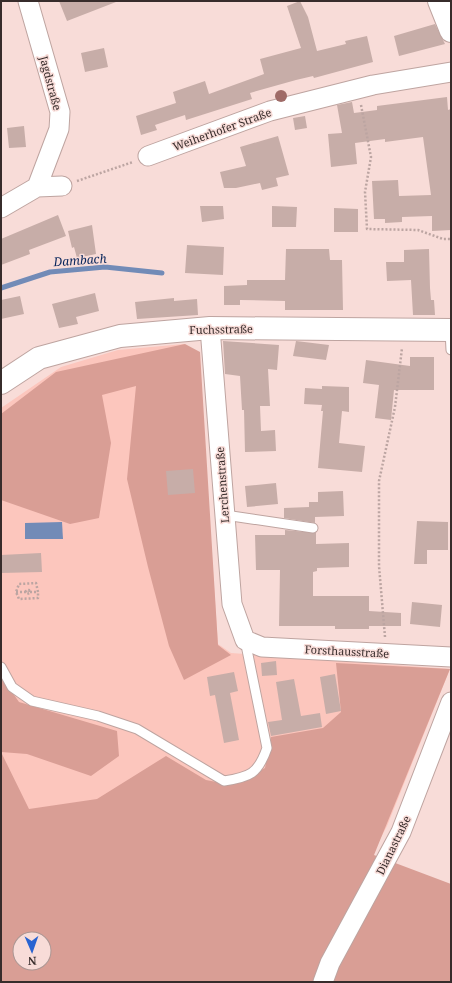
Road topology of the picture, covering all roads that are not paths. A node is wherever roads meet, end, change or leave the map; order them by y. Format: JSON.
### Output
{"nodes":[{"id":1,"x":28,"y":1,"type":"edge"},
{"id":2,"x":439,"y":1,"type":"edge"},
{"id":3,"x":451,"y":31,"type":"edge"},
{"id":4,"x":451,"y":72,"type":"edge"},
{"id":5,"x":148,"y":156,"type":"road end"},
{"id":6,"x":62,"y":186,"type":"road end"},
{"id":7,"x":37,"y":187,"type":"junction"},
{"id":8,"x":1,"y":208,"type":"edge"},
{"id":9,"x":210,"y":328,"type":"junction"},
{"id":10,"x":451,"y":337,"type":"edge"},
{"id":11,"x":4,"y":378,"type":"edge"},
{"id":12,"x":225,"y":516,"type":"junction"},
{"id":13,"x":313,"y":528,"type":"dead end"},
{"id":14,"x":245,"y":640,"type":"junction"},
{"id":15,"x":451,"y":657,"type":"edge"},
{"id":16,"x":1,"y":667,"type":"edge"},
{"id":17,"x":451,"y":702,"type":"edge"},
{"id":18,"x":323,"y":982,"type":"edge"}],
"edges":[{"from":1,"to":7,"type":"street","name":"Jagdstraße"},
{"from":2,"to":3,"type":"main road"},
{"from":4,"to":5,"type":"street","name":"Weiherhofer Straße"},
{"from":6,"to":7,"type":"street"},
{"from":7,"to":8,"type":"street"},
{"from":9,"to":10,"type":"main road","name":"Fuchsstraße"},
{"from":9,"to":11,"type":"main road","name":"Fuchsstraße"},
{"from":9,"to":12,"type":"street","name":"Lerchenstraße"},
{"from":12,"to":13,"type":"lane"},
{"from":12,"to":14,"type":"street","name":"Lerchenstraße"},
{"from":14,"to":15,"type":"street","name":"Forsthausstraße"},
{"from":14,"to":16,"type":"lane"},
{"from":17,"to":18,"type":"street","name":"Dianastraße"}]}
